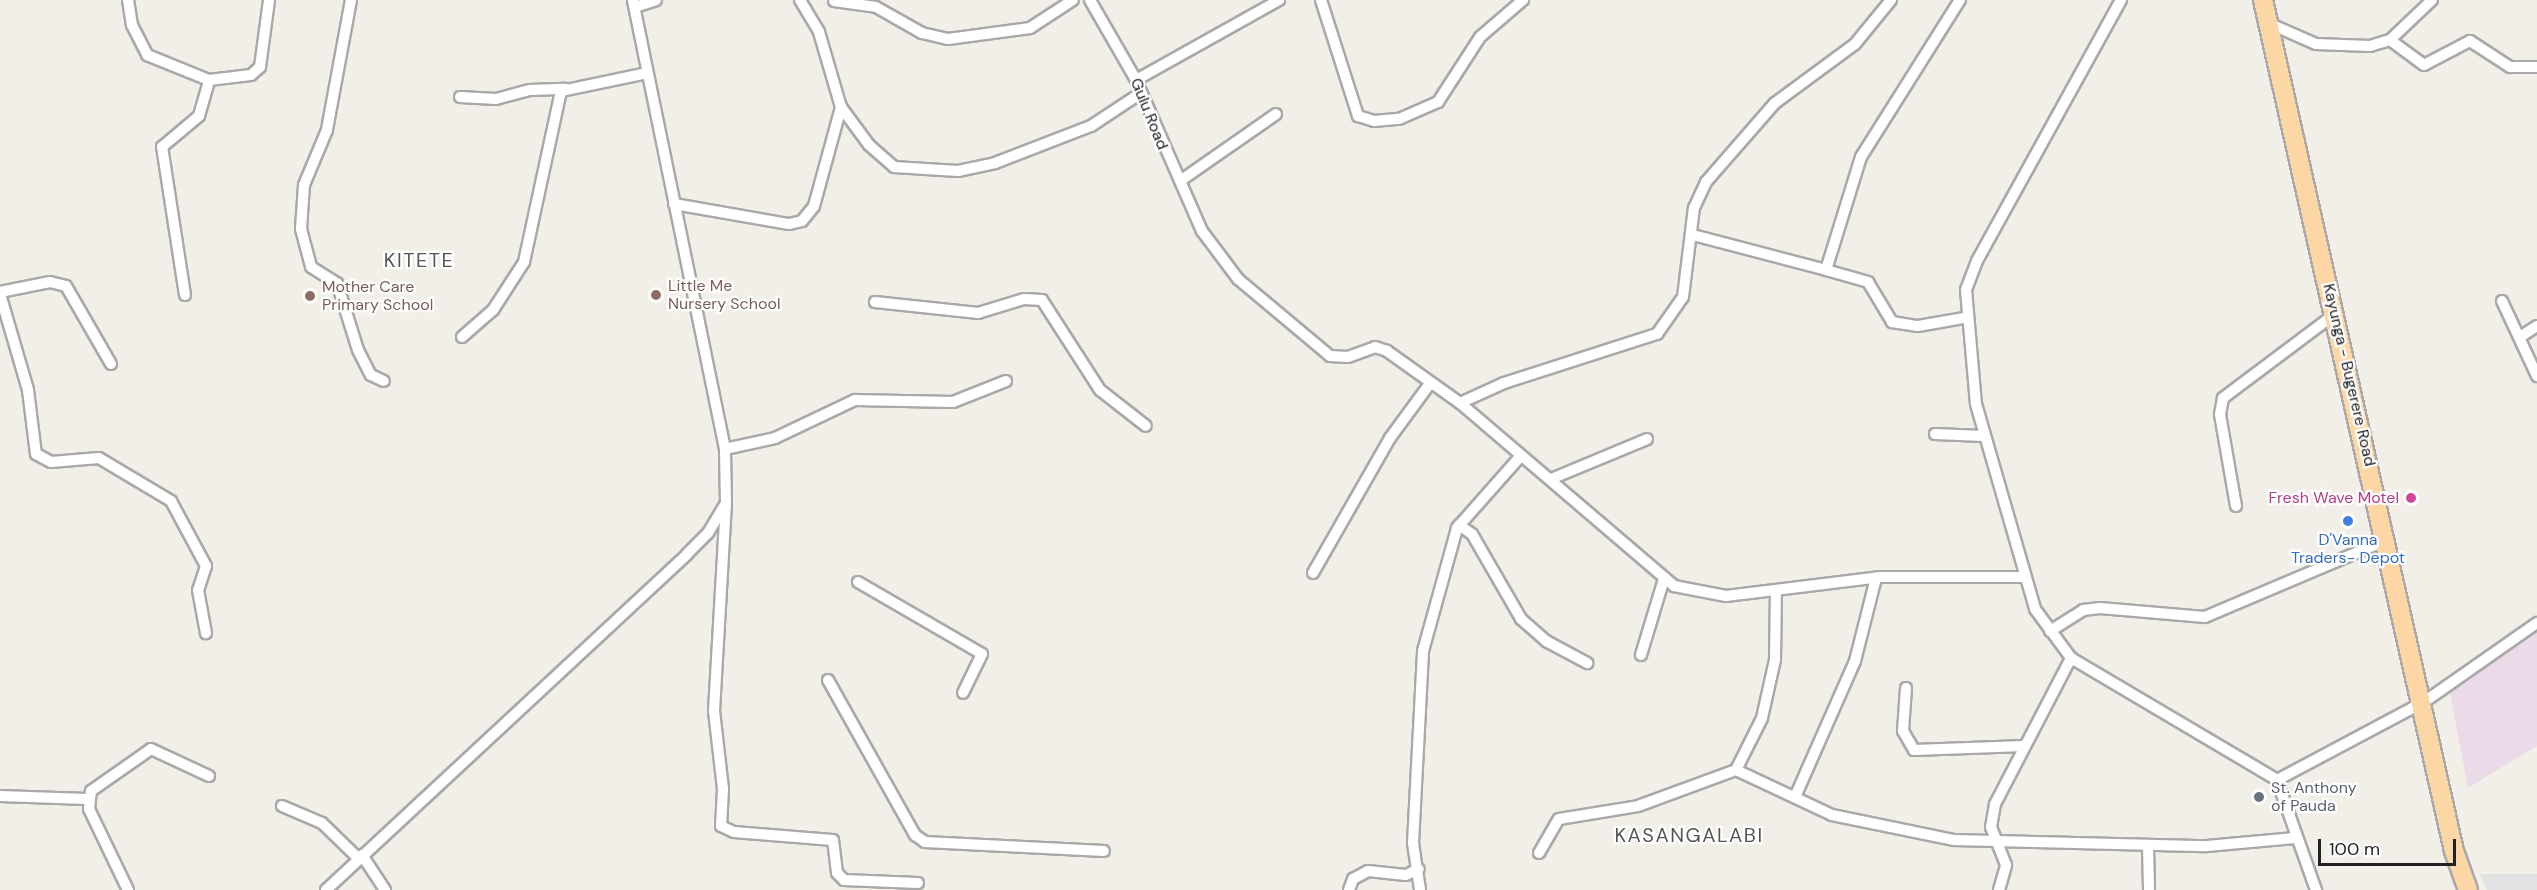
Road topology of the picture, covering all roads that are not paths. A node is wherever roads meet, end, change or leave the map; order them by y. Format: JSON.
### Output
{"nodes":[{"id":1,"x":128,"y":0,"type":"edge"},
{"id":2,"x":269,"y":0,"type":"edge"},
{"id":3,"x":351,"y":0,"type":"edge"},
{"id":4,"x":656,"y":0,"type":"edge"},
{"id":5,"x":800,"y":0,"type":"edge"},
{"id":6,"x":1074,"y":0,"type":"edge"},
{"id":7,"x":1090,"y":0,"type":"edge"},
{"id":8,"x":1278,"y":0,"type":"edge"},
{"id":9,"x":1321,"y":0,"type":"edge"},
{"id":10,"x":1523,"y":0,"type":"edge"},
{"id":11,"x":1891,"y":0,"type":"edge"},
{"id":12,"x":1960,"y":0,"type":"edge"},
{"id":13,"x":2121,"y":0,"type":"edge"},
{"id":14,"x":2263,"y":0,"type":"edge"},
{"id":15,"x":2432,"y":0,"type":"edge"},
{"id":16,"x":834,"y":1,"type":"edge"},
{"id":17,"x":634,"y":3,"type":"edge"},
{"id":18,"x":2268,"y":23,"type":"junction"},
{"id":19,"x":2390,"y":40,"type":"junction"},
{"id":20,"x":2537,"y":67,"type":"edge"},
{"id":21,"x":647,"y":73,"type":"junction"},
{"id":22,"x":209,"y":80,"type":"junction"},
{"id":23,"x":1136,"y":80,"type":"junction"},
{"id":24,"x":565,"y":89,"type":"junction"},
{"id":25,"x":1138,"y":95,"type":"junction"},
{"id":26,"x":460,"y":97,"type":"dead end"},
{"id":27,"x":842,"y":107,"type":"junction"},
{"id":28,"x":1276,"y":114,"type":"dead end"},
{"id":29,"x":1180,"y":181,"type":"junction"},
{"id":30,"x":674,"y":204,"type":"junction"},
{"id":31,"x":1693,"y":235,"type":"junction"},
{"id":32,"x":1826,"y":270,"type":"junction"},
{"id":33,"x":0,"y":293,"type":"edge"},
{"id":34,"x":185,"y":295,"type":"dead end"},
{"id":35,"x":2502,"y":301,"type":"dead end"},
{"id":36,"x":874,"y":302,"type":"dead end"},
{"id":37,"x":2336,"y":314,"type":"junction"},
{"id":38,"x":1964,"y":318,"type":"junction"},
{"id":39,"x":2537,"y":326,"type":"edge"},
{"id":40,"x":462,"y":337,"type":"dead end"},
{"id":41,"x":2520,"y":337,"type":"junction"},
{"id":42,"x":111,"y":364,"type":"dead end"},
{"id":43,"x":2537,"y":376,"type":"edge"},
{"id":44,"x":384,"y":381,"type":"dead end"},
{"id":45,"x":1006,"y":381,"type":"dead end"},
{"id":46,"x":1429,"y":385,"type":"junction"},
{"id":47,"x":1460,"y":403,"type":"junction"},
{"id":48,"x":1146,"y":426,"type":"dead end"},
{"id":49,"x":1935,"y":434,"type":"dead end"},
{"id":50,"x":1984,"y":436,"type":"junction"},
{"id":51,"x":1647,"y":440,"type":"dead end"},
{"id":52,"x":725,"y":449,"type":"junction"},
{"id":53,"x":1519,"y":458,"type":"junction"},
{"id":54,"x":1551,"y":479,"type":"junction"},
{"id":55,"x":726,"y":503,"type":"junction"},
{"id":56,"x":2236,"y":506,"type":"dead end"},
{"id":57,"x":1459,"y":525,"type":"junction"},
{"id":58,"x":2386,"y":540,"type":"junction"},
{"id":59,"x":1313,"y":573,"type":"dead end"},
{"id":60,"x":2024,"y":577,"type":"junction"},
{"id":61,"x":1876,"y":578,"type":"junction"},
{"id":62,"x":1664,"y":579,"type":"junction"},
{"id":63,"x":858,"y":582,"type":"dead end"},
{"id":64,"x":1776,"y":590,"type":"junction"},
{"id":65,"x":2537,"y":623,"type":"edge"},
{"id":66,"x":2050,"y":631,"type":"junction"},
{"id":67,"x":206,"y":633,"type":"dead end"},
{"id":68,"x":1641,"y":655,"type":"dead end"},
{"id":69,"x":2071,"y":658,"type":"junction"},
{"id":70,"x":1587,"y":663,"type":"dead end"},
{"id":71,"x":828,"y":680,"type":"dead end"},
{"id":72,"x":1906,"y":688,"type":"dead end"},
{"id":73,"x":963,"y":693,"type":"dead end"},
{"id":74,"x":2424,"y":702,"type":"junction"},
{"id":75,"x":2024,"y":746,"type":"junction"},
{"id":76,"x":1736,"y":770,"type":"junction"},
{"id":77,"x":209,"y":776,"type":"dead end"},
{"id":78,"x":2277,"y":780,"type":"junction"},
{"id":79,"x":0,"y":796,"type":"edge"},
{"id":80,"x":1795,"y":796,"type":"junction"},
{"id":81,"x":87,"y":800,"type":"junction"},
{"id":82,"x":282,"y":806,"type":"dead end"},
{"id":83,"x":2295,"y":838,"type":"junction"},
{"id":84,"x":1998,"y":844,"type":"junction"},
{"id":85,"x":2148,"y":845,"type":"junction"},
{"id":86,"x":1104,"y":851,"type":"dead end"},
{"id":87,"x":1539,"y":853,"type":"dead end"},
{"id":88,"x":361,"y":857,"type":"junction"},
{"id":89,"x":1419,"y":869,"type":"junction"},
{"id":90,"x":918,"y":883,"type":"dead end"},
{"id":91,"x":128,"y":890,"type":"edge"},
{"id":92,"x":326,"y":890,"type":"edge"},
{"id":93,"x":385,"y":890,"type":"edge"},
{"id":94,"x":1349,"y":890,"type":"edge"},
{"id":95,"x":1420,"y":890,"type":"edge"},
{"id":96,"x":1998,"y":890,"type":"edge"},
{"id":97,"x":2149,"y":890,"type":"edge"},
{"id":98,"x":2316,"y":890,"type":"edge"},
{"id":99,"x":2468,"y":890,"type":"edge"}],
"edges":[{"from":1,"to":22,"type":"street"},
{"from":2,"to":22,"type":"street"},
{"from":3,"to":44,"type":"street"},
{"from":4,"to":17,"type":"street"},
{"from":5,"to":27,"type":"street"},
{"from":6,"to":16,"type":"street"},
{"from":7,"to":23,"type":"street","name":"Gulu Road"},
{"from":8,"to":23,"type":"street"},
{"from":9,"to":10,"type":"street"},
{"from":11,"to":31,"type":"street"},
{"from":12,"to":32,"type":"street"},
{"from":13,"to":38,"type":"street"},
{"from":14,"to":18,"type":"main road","name":"Kayunga - Bugerere Road"},
{"from":15,"to":19,"type":"street"},
{"from":17,"to":21,"type":"street"},
{"from":18,"to":19,"type":"street"},
{"from":18,"to":37,"type":"main road","name":"Kayunga - Bugerere Road"},
{"from":19,"to":20,"type":"street"},
{"from":21,"to":24,"type":"street"},
{"from":21,"to":30,"type":"street"},
{"from":22,"to":34,"type":"street"},
{"from":23,"to":25,"type":"street","name":"Gulu Road"},
{"from":24,"to":26,"type":"street"},
{"from":24,"to":40,"type":"street"},
{"from":25,"to":27,"type":"street"},
{"from":25,"to":29,"type":"street","name":"Gulu Road"},
{"from":27,"to":30,"type":"street"},
{"from":28,"to":29,"type":"street"},
{"from":29,"to":46,"type":"street","name":"Gulu Road"},
{"from":30,"to":52,"type":"street"},
{"from":31,"to":32,"type":"street"},
{"from":31,"to":47,"type":"street"},
{"from":32,"to":38,"type":"street"},
{"from":33,"to":42,"type":"street"},
{"from":33,"to":67,"type":"street"},
{"from":35,"to":41,"type":"street"},
{"from":36,"to":48,"type":"street"},
{"from":37,"to":56,"type":"street"},
{"from":37,"to":58,"type":"main road","name":"Kayunga - Bugerere Road"},
{"from":38,"to":50,"type":"street"},
{"from":39,"to":41,"type":"street"},
{"from":41,"to":43,"type":"street"},
{"from":45,"to":52,"type":"street"},
{"from":46,"to":47,"type":"street"},
{"from":46,"to":59,"type":"street"},
{"from":47,"to":53,"type":"street"},
{"from":49,"to":50,"type":"street"},
{"from":50,"to":60,"type":"street"},
{"from":51,"to":54,"type":"street"},
{"from":52,"to":55,"type":"street"},
{"from":53,"to":54,"type":"street"},
{"from":53,"to":57,"type":"street"},
{"from":54,"to":62,"type":"street"},
{"from":55,"to":88,"type":"street"},
{"from":55,"to":90,"type":"street"},
{"from":57,"to":70,"type":"street"},
{"from":57,"to":89,"type":"street"},
{"from":58,"to":66,"type":"street"},
{"from":58,"to":74,"type":"main road","name":"Kayunga - Bugerere Road"},
{"from":60,"to":61,"type":"street"},
{"from":60,"to":66,"type":"street"},
{"from":61,"to":64,"type":"street"},
{"from":61,"to":80,"type":"street"},
{"from":62,"to":64,"type":"street"},
{"from":62,"to":68,"type":"street"},
{"from":63,"to":73,"type":"street"},
{"from":64,"to":76,"type":"street"},
{"from":65,"to":74,"type":"street"},
{"from":66,"to":69,"type":"street"},
{"from":69,"to":75,"type":"street"},
{"from":69,"to":78,"type":"street"},
{"from":71,"to":86,"type":"street"},
{"from":72,"to":75,"type":"street"},
{"from":74,"to":78,"type":"street"},
{"from":74,"to":99,"type":"main road","name":"Kayunga - Bugerere Road"},
{"from":75,"to":84,"type":"street"},
{"from":76,"to":80,"type":"street"},
{"from":76,"to":87,"type":"street"},
{"from":77,"to":81,"type":"street"},
{"from":78,"to":83,"type":"street"},
{"from":79,"to":81,"type":"street"},
{"from":80,"to":84,"type":"street"},
{"from":81,"to":91,"type":"street"},
{"from":82,"to":88,"type":"street"},
{"from":83,"to":85,"type":"street"},
{"from":83,"to":98,"type":"street"},
{"from":84,"to":85,"type":"street"},
{"from":84,"to":96,"type":"street"},
{"from":85,"to":97,"type":"street"},
{"from":88,"to":92,"type":"street"},
{"from":88,"to":93,"type":"street"},
{"from":89,"to":94,"type":"street"},
{"from":89,"to":95,"type":"street"}]}
